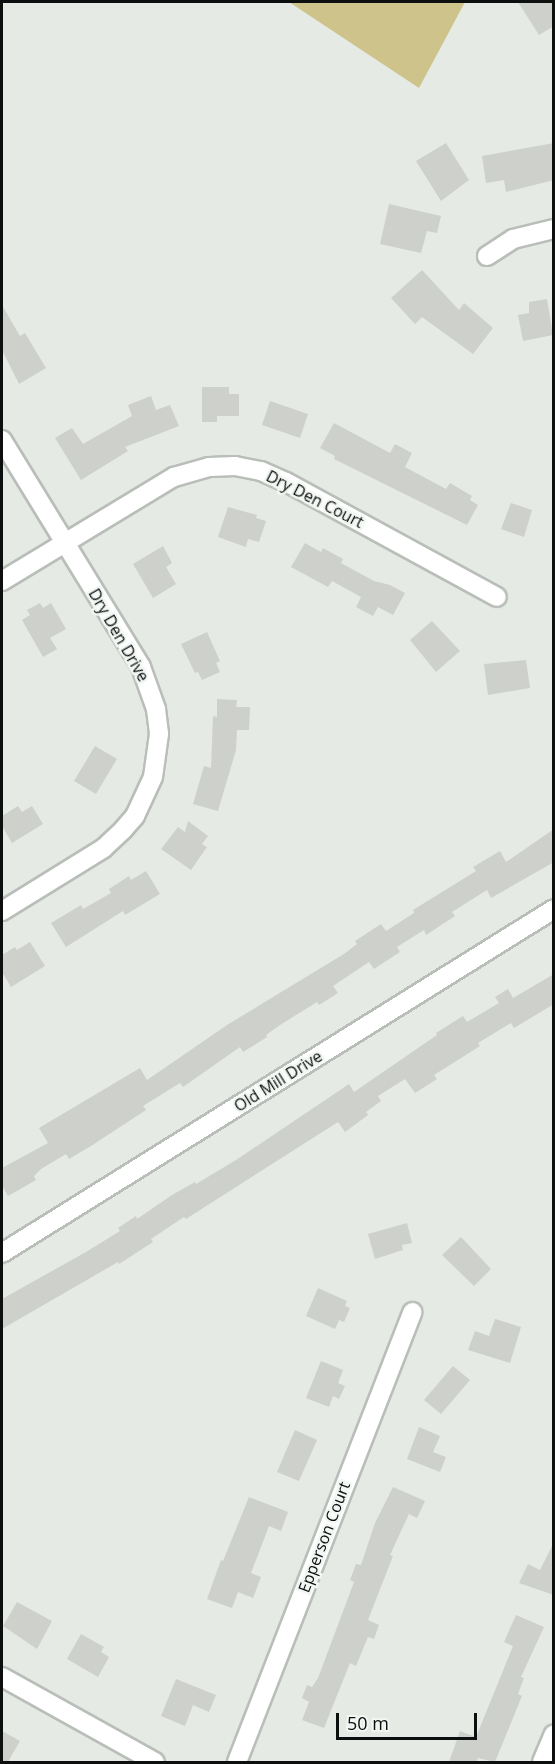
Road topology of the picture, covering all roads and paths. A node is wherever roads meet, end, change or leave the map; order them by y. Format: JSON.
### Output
{"nodes":[{"id":1,"x":554,"y":230,"type":"edge"},
{"id":2,"x":487,"y":256,"type":"dead end"},
{"id":3,"x":2,"y":440,"type":"edge"},
{"id":4,"x":64,"y":543,"type":"junction"},
{"id":5,"x":2,"y":581,"type":"edge"},
{"id":6,"x":497,"y":597,"type":"dead end"},
{"id":7,"x":554,"y":909,"type":"edge"},
{"id":8,"x":2,"y":911,"type":"edge"},
{"id":9,"x":2,"y":1253,"type":"edge"},
{"id":10,"x":412,"y":1312,"type":"dead end"},
{"id":11,"x":2,"y":1677,"type":"edge"},
{"id":12,"x":554,"y":1734,"type":"edge"},
{"id":13,"x":155,"y":1762,"type":"edge"},
{"id":14,"x":237,"y":1762,"type":"edge"},
{"id":15,"x":542,"y":1762,"type":"edge"}],
"edges":[{"from":1,"to":2,"type":"street"},
{"from":3,"to":4,"type":"street","name":"Dry Den Drive"},
{"from":4,"to":5,"type":"street","name":"Dry Den Court"},
{"from":4,"to":6,"type":"street","name":"Dry Den Court"},
{"from":4,"to":8,"type":"street","name":"Dry Den Drive"},
{"from":7,"to":9,"type":"street","name":"Old Mill Drive"},
{"from":10,"to":14,"type":"street","name":"Epperson Court"},
{"from":11,"to":13,"type":"street"},
{"from":12,"to":15,"type":"street"}]}
